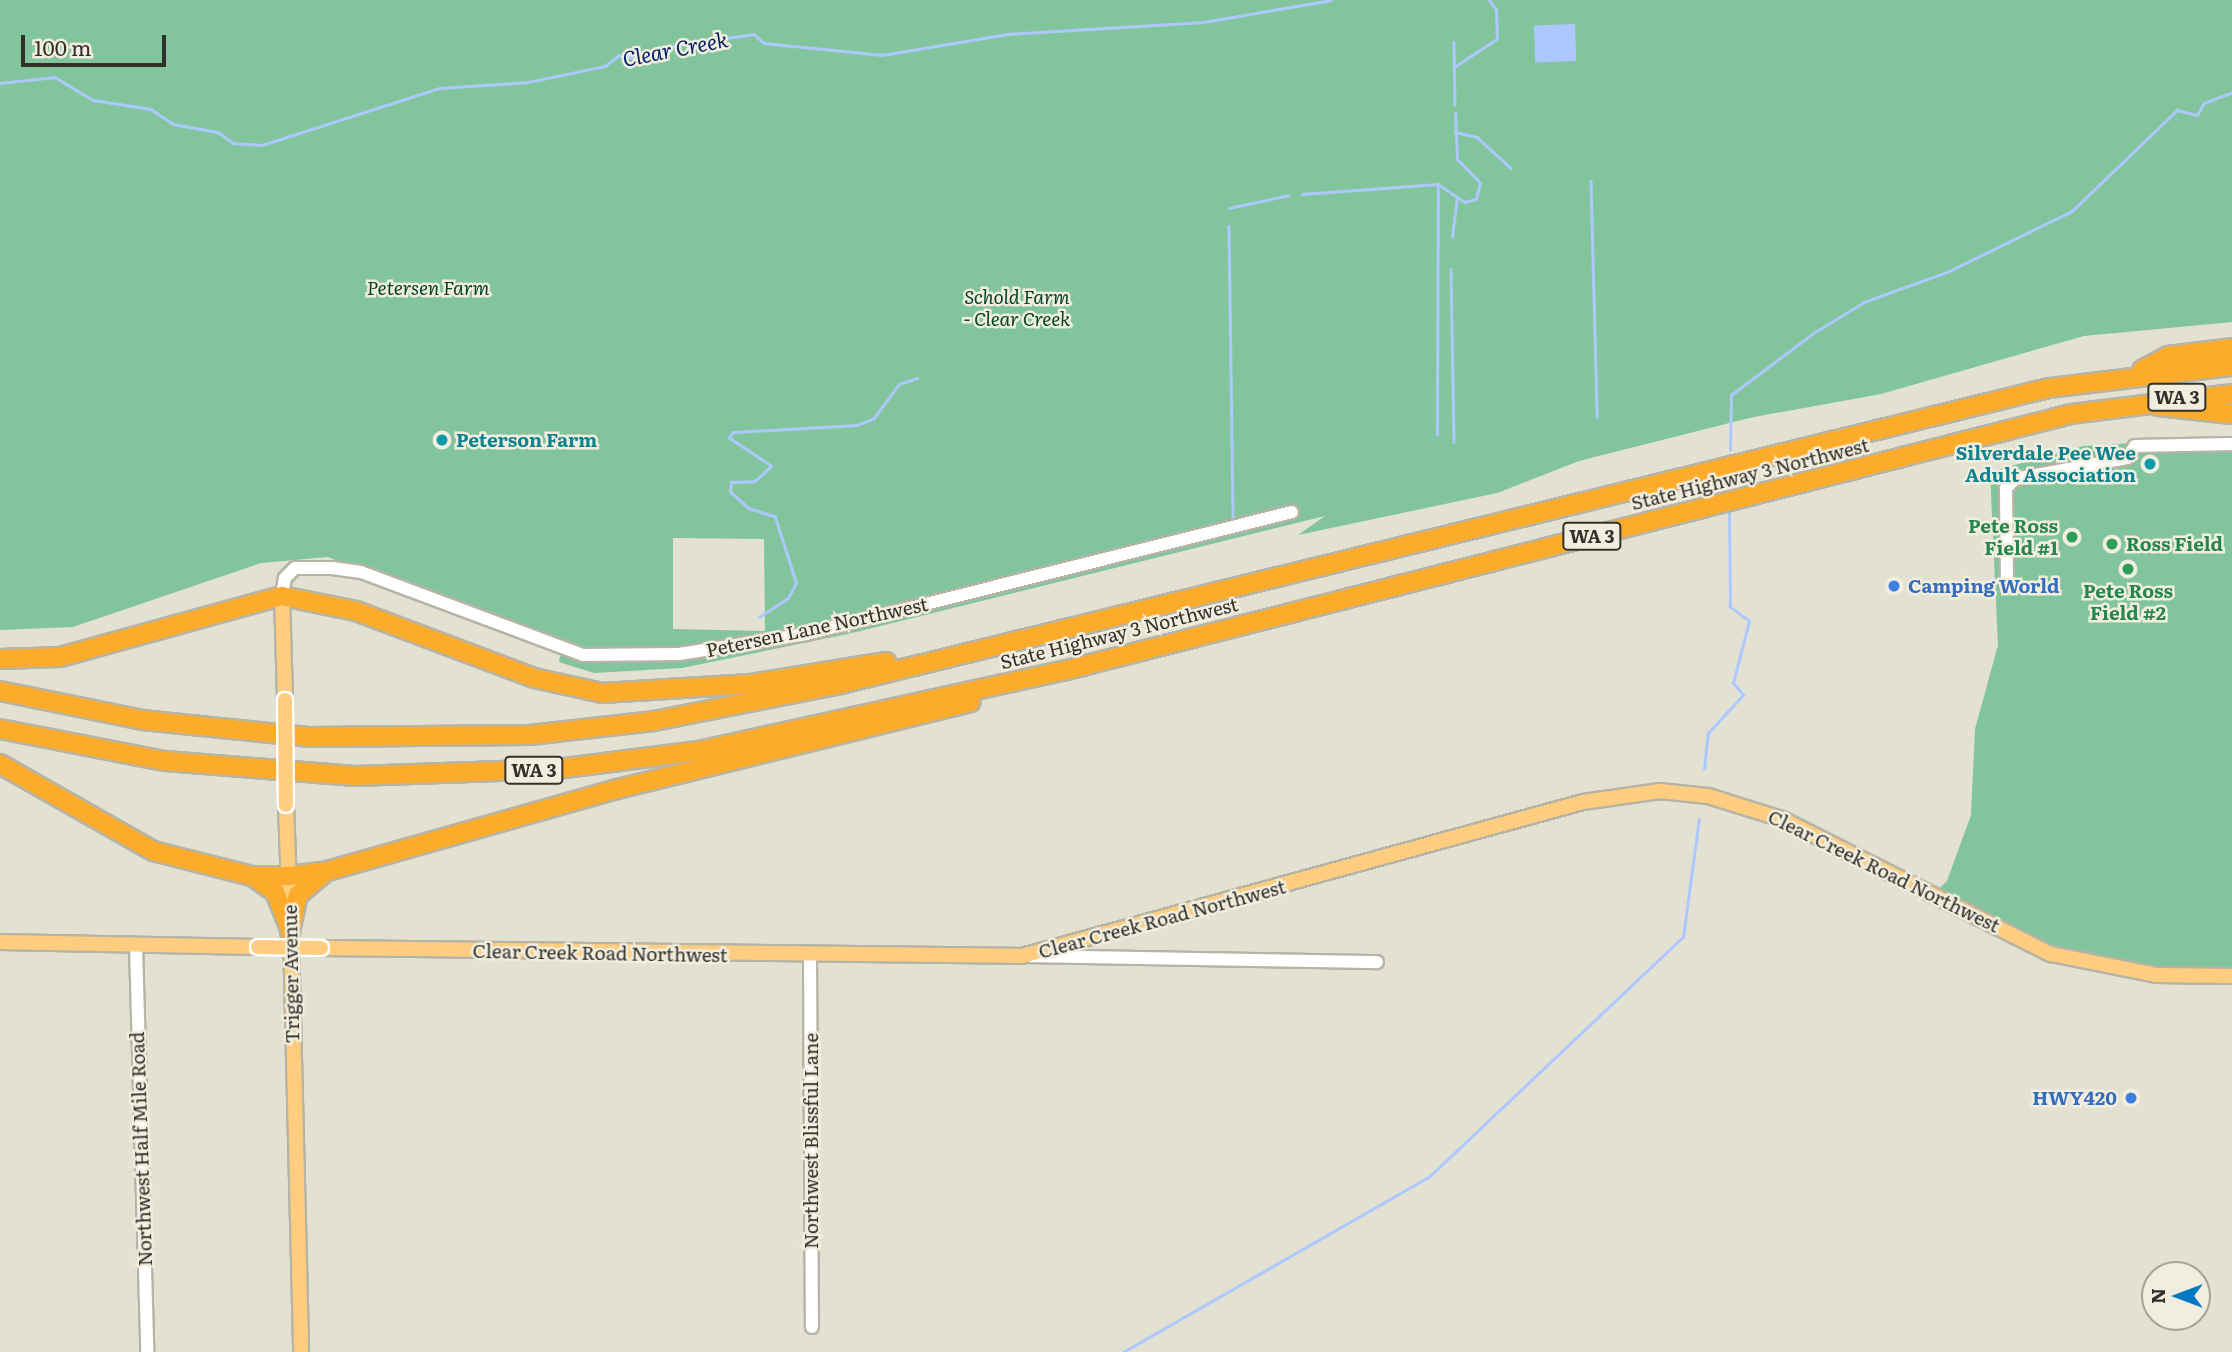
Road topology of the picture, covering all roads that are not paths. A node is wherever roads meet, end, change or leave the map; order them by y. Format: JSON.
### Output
{"nodes":[{"id":1,"x":2232,"y":348,"type":"edge"},
{"id":2,"x":2232,"y":366,"type":"edge"},
{"id":3,"x":2136,"y":373,"type":"junction"},
{"id":4,"x":2232,"y":394,"type":"edge"},
{"id":5,"x":2123,"y":405,"type":"junction"},
{"id":6,"x":2232,"y":414,"type":"edge"},
{"id":7,"x":2232,"y":444,"type":"edge"},
{"id":8,"x":1292,"y":512,"type":"dead end"},
{"id":9,"x":2007,"y":585,"type":"dead end"},
{"id":10,"x":282,"y":596,"type":"junction"},
{"id":11,"x":1000,"y":644,"type":"junction"},
{"id":12,"x":0,"y":660,"type":"edge"},
{"id":13,"x":1063,"y":671,"type":"junction"},
{"id":14,"x":0,"y":691,"type":"edge"},
{"id":15,"x":0,"y":730,"type":"edge"},
{"id":16,"x":0,"y":764,"type":"edge"},
{"id":17,"x":324,"y":872,"type":"junction"},
{"id":18,"x":252,"y":876,"type":"junction"},
{"id":19,"x":289,"y":876,"type":"junction"},
{"id":20,"x":290,"y":932,"type":"junction"},
{"id":21,"x":0,"y":942,"type":"edge"},
{"id":22,"x":136,"y":946,"type":"junction"},
{"id":23,"x":810,"y":956,"type":"junction"},
{"id":24,"x":1022,"y":956,"type":"junction"},
{"id":25,"x":1377,"y":962,"type":"dead end"},
{"id":26,"x":2232,"y":975,"type":"edge"},
{"id":27,"x":812,"y":1327,"type":"dead end"},
{"id":28,"x":147,"y":1352,"type":"edge"},
{"id":29,"x":302,"y":1352,"type":"edge"}],
"edges":[{"from":1,"to":3,"type":"highway"},
{"from":2,"to":3,"type":"highway","name":"State Highway 3 Northwest","number":"WA 3"},
{"from":3,"to":11,"type":"highway","name":"State Highway 3 Northwest","number":"WA 3"},
{"from":4,"to":5,"type":"highway","name":"State Highway 3 Northwest","number":"WA 3"},
{"from":5,"to":6,"type":"highway"},
{"from":5,"to":13,"type":"highway","name":"State Highway 3 Northwest","number":"WA 3"},
{"from":7,"to":9,"type":"street"},
{"from":8,"to":10,"type":"street","name":"Petersen Lane Northwest"},
{"from":10,"to":11,"type":"highway"},
{"from":10,"to":12,"type":"highway"},
{"from":10,"to":19,"type":"main road","name":"Trigger Avenue","bridge":true},
{"from":11,"to":14,"type":"highway","name":"State Highway 3 Northwest","number":"WA 3"},
{"from":13,"to":15,"type":"highway","name":"State Highway 3 Northwest","number":"WA 3"},
{"from":13,"to":17,"type":"highway"},
{"from":16,"to":18,"type":"highway"},
{"from":17,"to":19,"type":"highway"},
{"from":17,"to":20,"type":"highway"},
{"from":18,"to":19,"type":"highway"},
{"from":18,"to":20,"type":"highway"},
{"from":19,"to":20,"type":"main road","name":"Trigger Avenue"},
{"from":20,"to":29,"type":"main road","name":"Trigger Avenue"},
{"from":21,"to":22,"type":"main road","name":"Clear Creek Road Northwest"},
{"from":22,"to":23,"type":"main road","name":"Clear Creek Road Northwest","bridge":true},
{"from":22,"to":28,"type":"street","name":"Northwest Half Mile Road"},
{"from":23,"to":24,"type":"main road","name":"Clear Creek Road Northwest"},
{"from":23,"to":27,"type":"street","name":"Northwest Blissful Lane"},
{"from":24,"to":25,"type":"street"},
{"from":24,"to":26,"type":"main road","name":"Clear Creek Road Northwest"}]}
